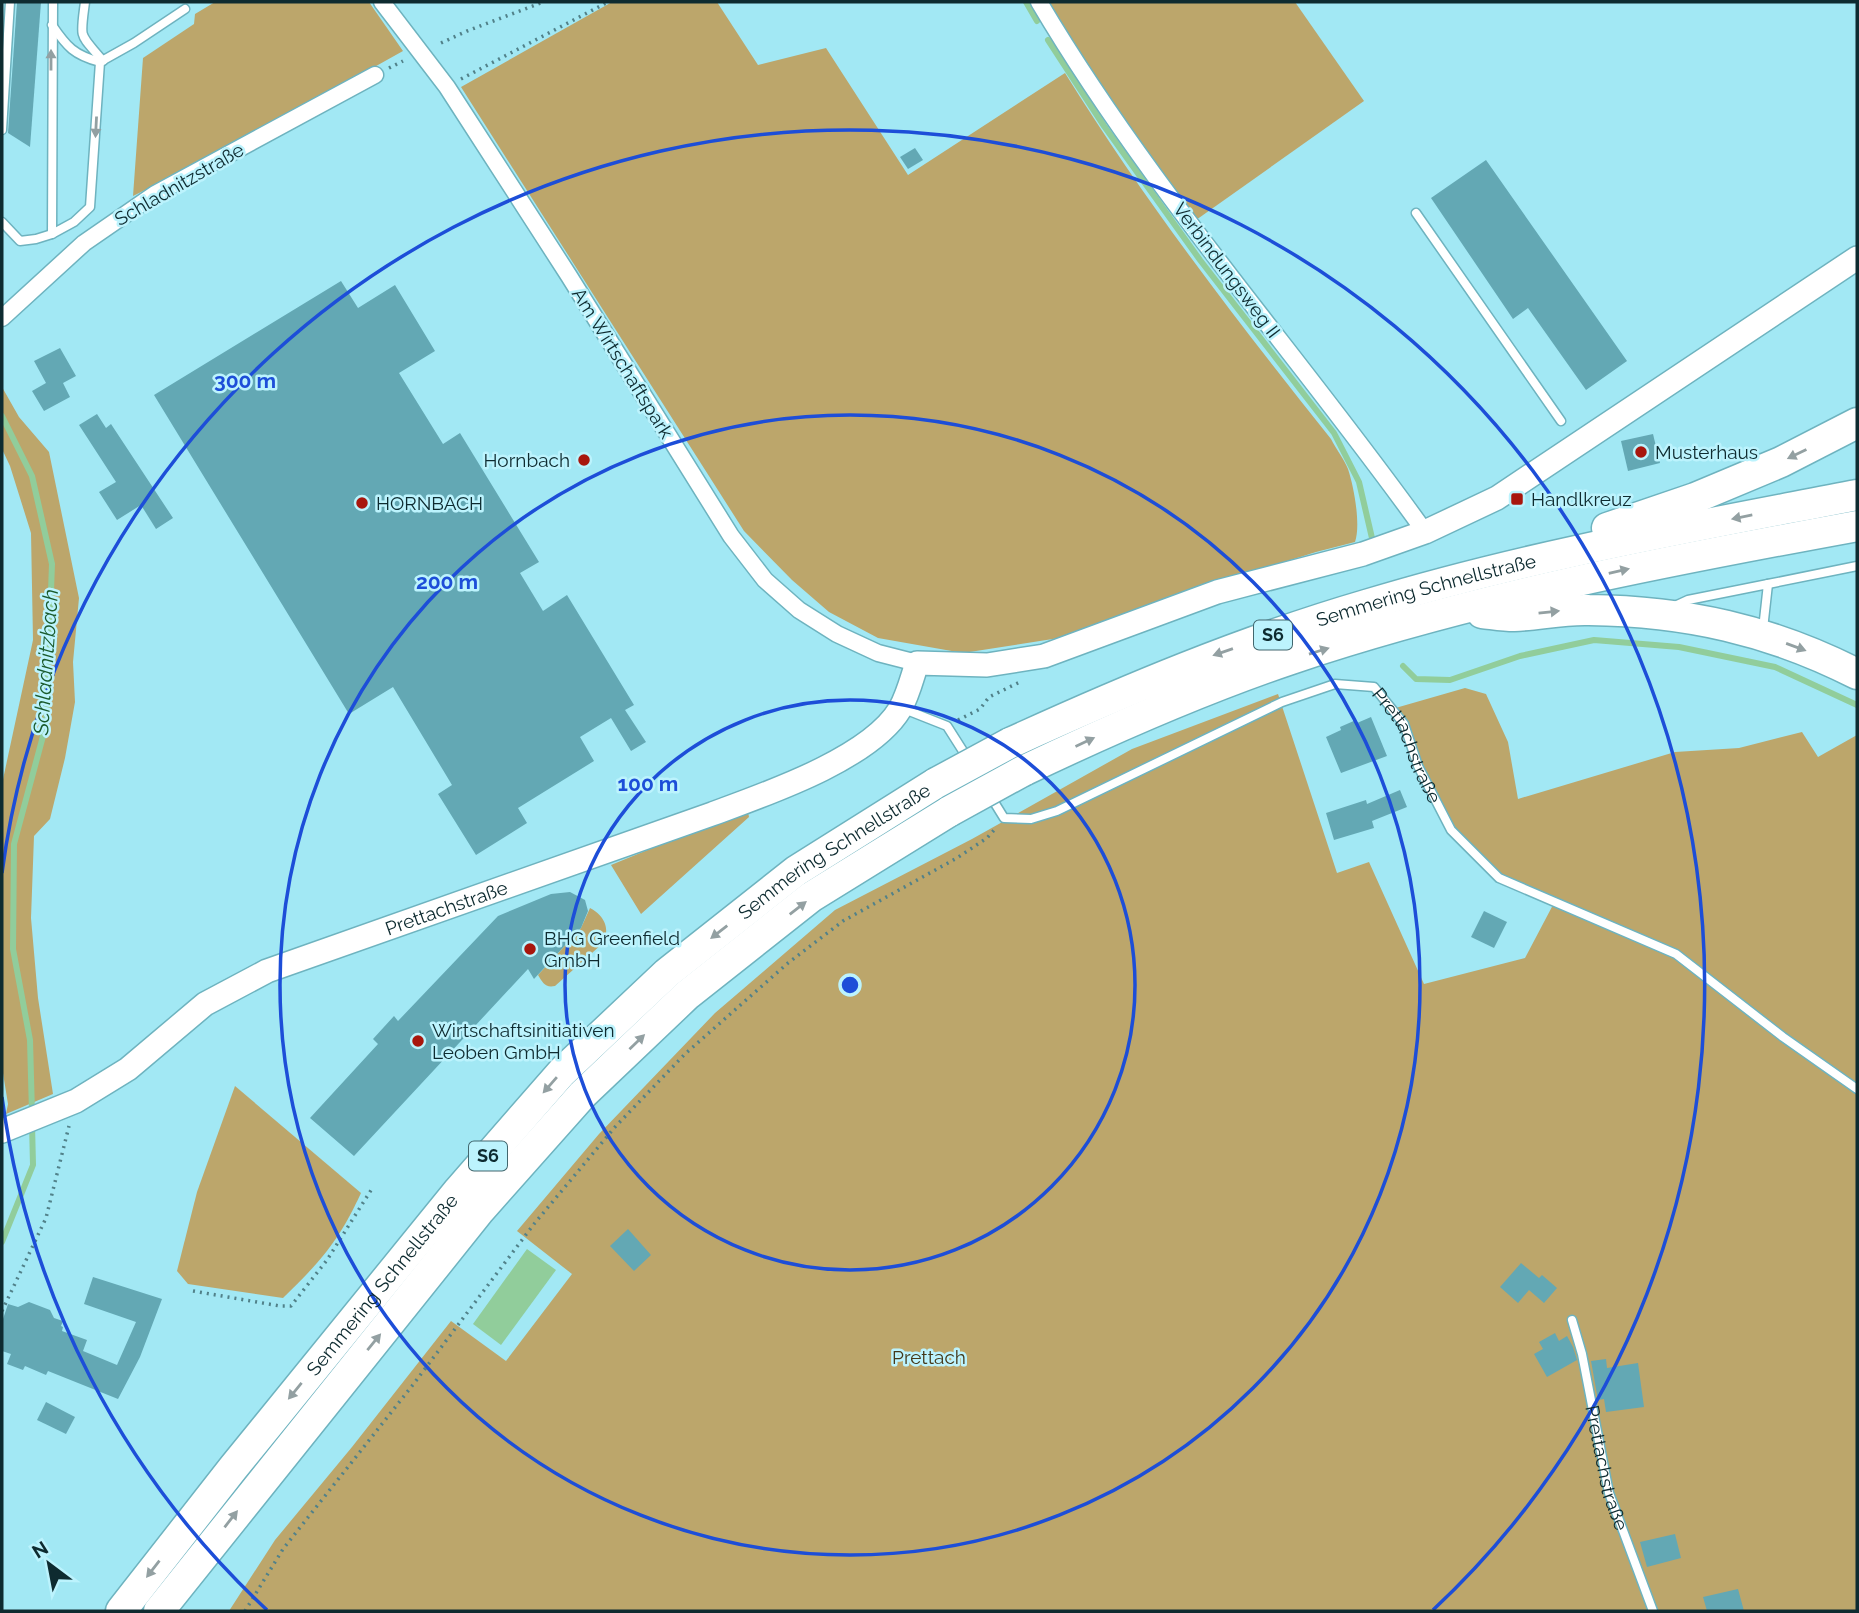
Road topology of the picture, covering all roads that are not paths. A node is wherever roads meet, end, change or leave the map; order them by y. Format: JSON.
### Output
{"nodes":[{"id":1,"x":10,"y":2,"type":"edge"},
{"id":2,"x":53,"y":2,"type":"edge"},
{"id":3,"x":85,"y":2,"type":"edge"},
{"id":4,"x":382,"y":2,"type":"edge"},
{"id":5,"x":1039,"y":2,"type":"edge"},
{"id":6,"x":185,"y":9,"type":"dead end"},
{"id":7,"x":51,"y":24,"type":"junction"},
{"id":8,"x":102,"y":61,"type":"junction"},
{"id":9,"x":375,"y":75,"type":"dead end"},
{"id":10,"x":2,"y":130,"type":"edge"},
{"id":11,"x":1416,"y":213,"type":"dead end"},
{"id":12,"x":2,"y":222,"type":"edge"},
{"id":13,"x":52,"y":234,"type":"junction"},
{"id":14,"x":1857,"y":258,"type":"edge"},
{"id":15,"x":2,"y":318,"type":"edge"},
{"id":16,"x":1561,"y":421,"type":"dead end"},
{"id":17,"x":1857,"y":423,"type":"edge"},
{"id":18,"x":1857,"y":495,"type":"edge"},
{"id":19,"x":1857,"y":526,"type":"edge"},
{"id":20,"x":1425,"y":532,"type":"junction"},
{"id":21,"x":1547,"y":557,"type":"junction"},
{"id":22,"x":1857,"y":566,"type":"edge"},
{"id":23,"x":1768,"y":584,"type":"junction"},
{"id":24,"x":1457,"y":610,"type":"junction"},
{"id":25,"x":1659,"y":613,"type":"junction"},
{"id":26,"x":1762,"y":634,"type":"junction"},
{"id":27,"x":917,"y":663,"type":"junction"},
{"id":28,"x":1857,"y":674,"type":"edge"},
{"id":29,"x":901,"y":707,"type":"junction"},
{"id":30,"x":976,"y":772,"type":"dead end"},
{"id":31,"x":983,"y":784,"type":"dead end"},
{"id":32,"x":1857,"y":1089,"type":"edge"},
{"id":33,"x":5,"y":1130,"type":"edge"},
{"id":34,"x":1572,"y":1320,"type":"dead end"},
{"id":35,"x":121,"y":1611,"type":"edge"},
{"id":36,"x":159,"y":1611,"type":"edge"},
{"id":37,"x":1653,"y":1611,"type":"edge"}],
"edges":[{"from":1,"to":10,"type":"lane"},
{"from":2,"to":7,"type":"lane"},
{"from":3,"to":8,"type":"lane"},
{"from":4,"to":27,"type":"street","name":"Am Wirtschaftspark"},
{"from":5,"to":20,"type":"street","name":"Verbindungsweg II"},
{"from":6,"to":8,"type":"lane"},
{"from":7,"to":8,"type":"lane"},
{"from":13,"to":7,"type":"lane","one_way":true},
{"from":8,"to":13,"type":"lane","one_way":true},
{"from":9,"to":15,"type":"street","name":"Schladnitzstraße"},
{"from":11,"to":16,"type":"lane"},
{"from":12,"to":13,"type":"lane"},
{"from":14,"to":20,"type":"street"},
{"from":17,"to":21,"type":"highway","one_way":true},
{"from":18,"to":21,"type":"highway","name":"Semmering Schnellstraße","number":"S6","one_way":true},
{"from":24,"to":19,"type":"highway","name":"Semmering Schnellstraße","number":"S6","one_way":true},
{"from":20,"to":27,"type":"street"},
{"from":21,"to":35,"type":"highway","name":"Semmering Schnellstraße","number":"S6","one_way":true,"bridge":true},
{"from":22,"to":23,"type":"lane"},
{"from":23,"to":25,"type":"lane"},
{"from":23,"to":26,"type":"lane"},
{"from":24,"to":25,"type":"highway","one_way":true},
{"from":36,"to":24,"type":"highway","name":"Semmering Schnellstraße","number":"S6","one_way":true,"bridge":true},
{"from":25,"to":26,"type":"highway"},
{"from":26,"to":28,"type":"highway","one_way":true},
{"from":27,"to":29,"type":"street","name":"Prettachstraße"},
{"from":29,"to":30,"type":"lane"},
{"from":29,"to":33,"type":"street","name":"Prettachstraße"},
{"from":31,"to":32,"type":"lane","name":"Prettachstraße"},
{"from":34,"to":37,"type":"lane","name":"Prettachstraße"}]}
